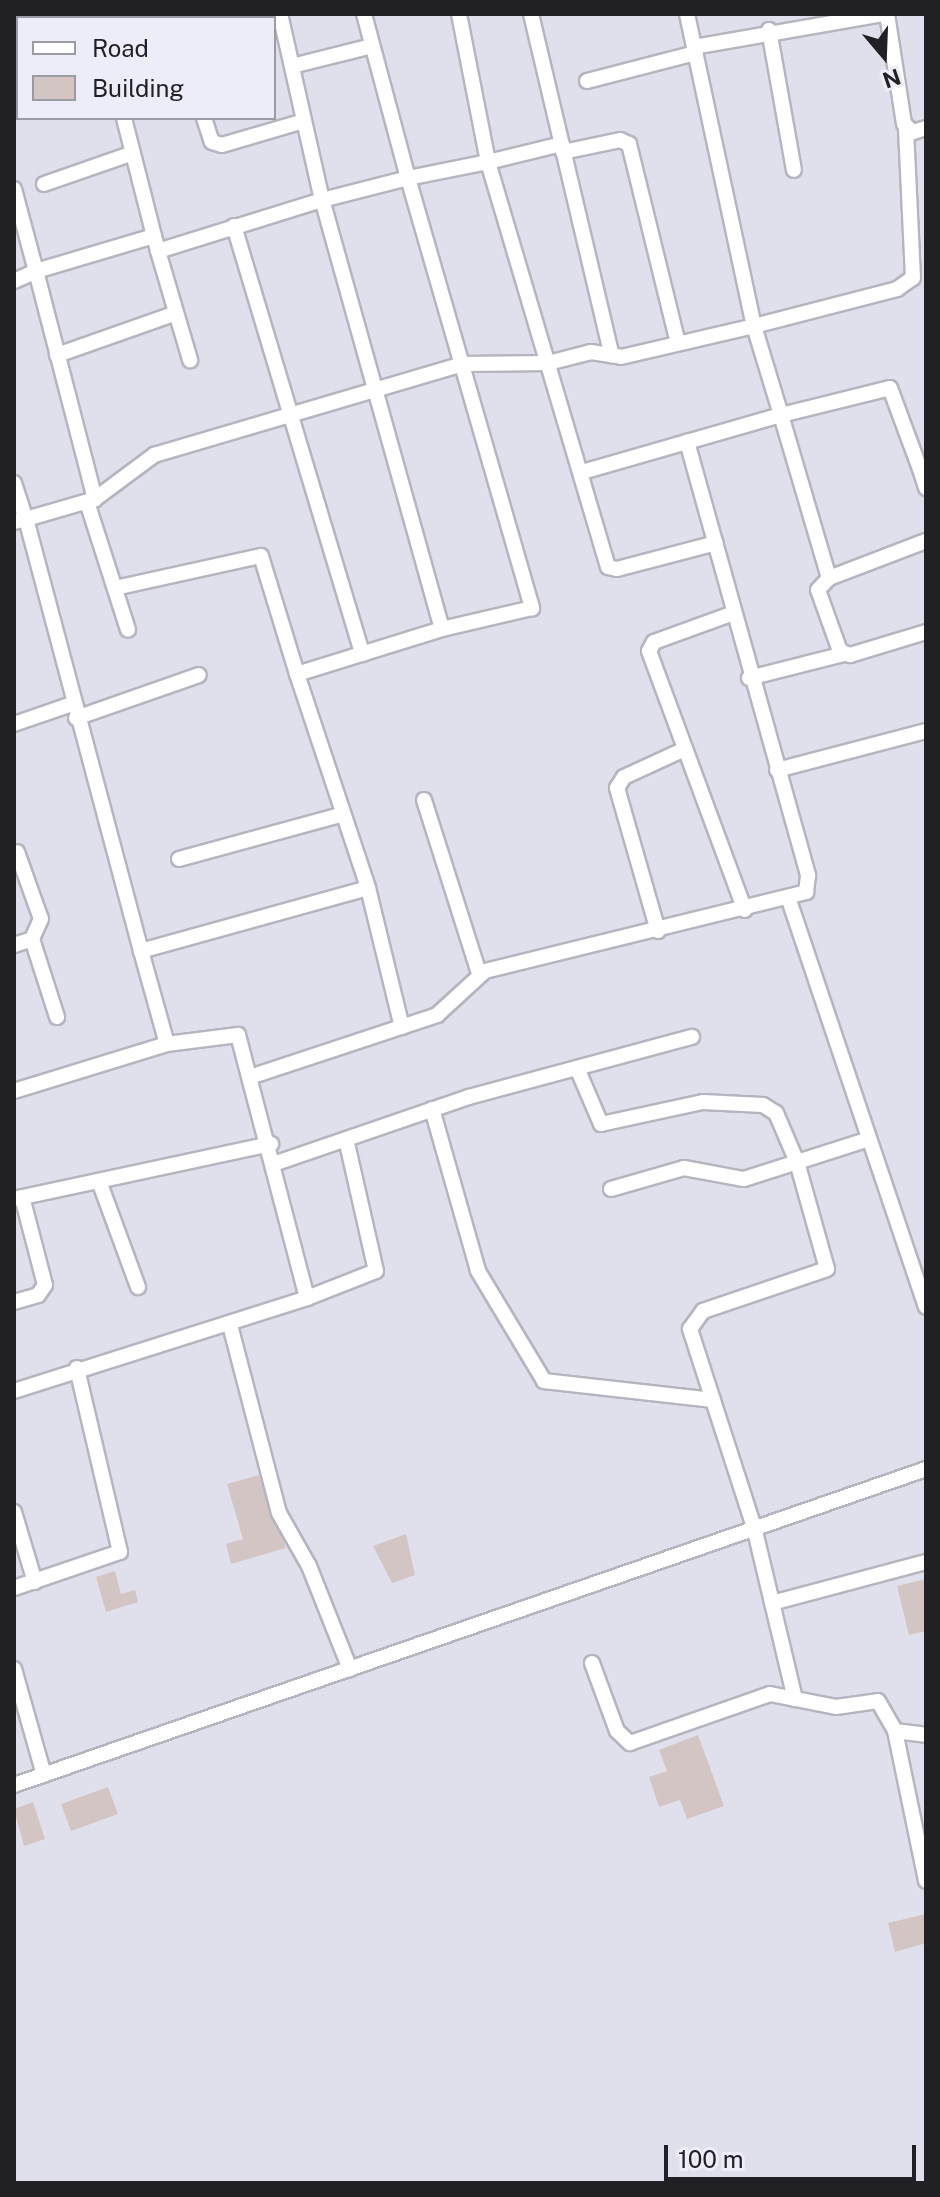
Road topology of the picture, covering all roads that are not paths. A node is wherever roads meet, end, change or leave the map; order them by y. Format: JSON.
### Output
{"nodes":[{"id":1,"x":280,"y":14,"type":"edge"},
{"id":2,"x":364,"y":14,"type":"edge"},
{"id":3,"x":459,"y":14,"type":"edge"},
{"id":4,"x":531,"y":14,"type":"edge"},
{"id":5,"x":687,"y":14,"type":"edge"},
{"id":6,"x":885,"y":14,"type":"edge"},
{"id":7,"x":769,"y":30,"type":"junction"},
{"id":8,"x":372,"y":46,"type":"junction"},
{"id":9,"x":694,"y":50,"type":"junction"},
{"id":10,"x":292,"y":66,"type":"junction"},
{"id":11,"x":587,"y":81,"type":"dead end"},
{"id":12,"x":125,"y":120,"type":"edge"},
{"id":13,"x":205,"y":120,"type":"edge"},
{"id":14,"x":304,"y":121,"type":"junction"},
{"id":15,"x":906,"y":128,"type":"junction"},
{"id":16,"x":926,"y":128,"type":"edge"},
{"id":17,"x":562,"y":148,"type":"junction"},
{"id":18,"x":133,"y":153,"type":"junction"},
{"id":19,"x":488,"y":162,"type":"junction"},
{"id":20,"x":794,"y":170,"type":"dead end"},
{"id":21,"x":408,"y":178,"type":"junction"},
{"id":22,"x":44,"y":184,"type":"dead end"},
{"id":23,"x":14,"y":189,"type":"edge"},
{"id":24,"x":322,"y":200,"type":"junction"},
{"id":25,"x":234,"y":226,"type":"junction"},
{"id":26,"x":154,"y":236,"type":"junction"},
{"id":27,"x":158,"y":251,"type":"junction"},
{"id":28,"x":36,"y":271,"type":"junction"},
{"id":29,"x":14,"y":281,"type":"edge"},
{"id":30,"x":176,"y":313,"type":"junction"},
{"id":31,"x":754,"y":326,"type":"junction"},
{"id":32,"x":678,"y":343,"type":"junction"},
{"id":33,"x":57,"y":355,"type":"junction"},
{"id":34,"x":612,"y":356,"type":"junction"},
{"id":35,"x":190,"y":360,"type":"dead end"},
{"id":36,"x":548,"y":363,"type":"junction"},
{"id":37,"x":463,"y":364,"type":"junction"},
{"id":38,"x":372,"y":390,"type":"junction"},
{"id":39,"x":293,"y":414,"type":"junction"},
{"id":40,"x":781,"y":415,"type":"junction"},
{"id":41,"x":687,"y":442,"type":"junction"},
{"id":42,"x":923,"y":468,"type":"edge"},
{"id":43,"x":582,"y":472,"type":"junction"},
{"id":44,"x":14,"y":483,"type":"edge"},
{"id":45,"x":926,"y":488,"type":"edge"},
{"id":46,"x":91,"y":500,"type":"junction"},
{"id":47,"x":20,"y":520,"type":"edge"},
{"id":48,"x":926,"y":541,"type":"edge"},
{"id":49,"x":716,"y":543,"type":"junction"},
{"id":50,"x":829,"y":578,"type":"junction"},
{"id":51,"x":115,"y":588,"type":"junction"},
{"id":52,"x":731,"y":614,"type":"junction"},
{"id":53,"x":442,"y":629,"type":"junction"},
{"id":54,"x":128,"y":630,"type":"dead end"},
{"id":55,"x":926,"y":632,"type":"edge"},
{"id":56,"x":362,"y":654,"type":"junction"},
{"id":57,"x":844,"y":654,"type":"junction"},
{"id":58,"x":297,"y":674,"type":"junction"},
{"id":59,"x":199,"y":675,"type":"dead end"},
{"id":60,"x":749,"y":678,"type":"junction"},
{"id":61,"x":74,"y":711,"type":"junction"},
{"id":62,"x":14,"y":724,"type":"edge"},
{"id":63,"x":926,"y":731,"type":"edge"},
{"id":64,"x":685,"y":749,"type":"junction"},
{"id":65,"x":777,"y":770,"type":"junction"},
{"id":66,"x":424,"y":800,"type":"dead end"},
{"id":67,"x":343,"y":814,"type":"junction"},
{"id":68,"x":14,"y":836,"type":"edge"},
{"id":69,"x":15,"y":852,"type":"edge"},
{"id":70,"x":179,"y":859,"type":"dead end"},
{"id":71,"x":368,"y":888,"type":"junction"},
{"id":72,"x":789,"y":900,"type":"junction"},
{"id":73,"x":745,"y":910,"type":"junction"},
{"id":74,"x":658,"y":931,"type":"junction"},
{"id":75,"x":32,"y":939,"type":"junction"},
{"id":76,"x":14,"y":945,"type":"edge"},
{"id":77,"x":141,"y":951,"type":"junction"},
{"id":78,"x":479,"y":973,"type":"junction"},
{"id":79,"x":57,"y":1017,"type":"dead end"},
{"id":80,"x":402,"y":1027,"type":"junction"},
{"id":81,"x":692,"y":1037,"type":"dead end"},
{"id":82,"x":167,"y":1044,"type":"junction"},
{"id":83,"x":577,"y":1068,"type":"junction"},
{"id":84,"x":253,"y":1076,"type":"junction"},
{"id":85,"x":14,"y":1091,"type":"edge"},
{"id":86,"x":432,"y":1109,"type":"junction"},
{"id":87,"x":346,"y":1139,"type":"junction"},
{"id":88,"x":869,"y":1139,"type":"junction"},
{"id":89,"x":271,"y":1144,"type":"junction"},
{"id":90,"x":797,"y":1162,"type":"junction"},
{"id":91,"x":276,"y":1163,"type":"junction"},
{"id":92,"x":99,"y":1181,"type":"junction"},
{"id":93,"x":611,"y":1189,"type":"dead end"},
{"id":94,"x":18,"y":1198,"type":"edge"},
{"id":95,"x":138,"y":1287,"type":"dead end"},
{"id":96,"x":307,"y":1298,"type":"junction"},
{"id":97,"x":14,"y":1302,"type":"edge"},
{"id":98,"x":926,"y":1307,"type":"edge"},
{"id":99,"x":230,"y":1325,"type":"junction"},
{"id":100,"x":77,"y":1368,"type":"junction"},
{"id":101,"x":14,"y":1391,"type":"edge"},
{"id":102,"x":713,"y":1400,"type":"junction"},
{"id":103,"x":926,"y":1469,"type":"edge"},
{"id":104,"x":14,"y":1512,"type":"edge"},
{"id":105,"x":754,"y":1527,"type":"junction"},
{"id":106,"x":926,"y":1562,"type":"edge"},
{"id":107,"x":35,"y":1582,"type":"junction"},
{"id":108,"x":14,"y":1588,"type":"edge"},
{"id":109,"x":772,"y":1603,"type":"junction"},
{"id":110,"x":592,"y":1663,"type":"dead end"},
{"id":111,"x":14,"y":1669,"type":"edge"},
{"id":112,"x":350,"y":1669,"type":"junction"},
{"id":113,"x":795,"y":1699,"type":"junction"},
{"id":114,"x":895,"y":1731,"type":"junction"},
{"id":115,"x":926,"y":1735,"type":"edge"},
{"id":116,"x":44,"y":1775,"type":"junction"},
{"id":117,"x":14,"y":1785,"type":"edge"},
{"id":118,"x":926,"y":1881,"type":"edge"}],
"edges":[{"from":1,"to":10,"type":"street"},
{"from":2,"to":8,"type":"street"},
{"from":3,"to":19,"type":"street"},
{"from":4,"to":17,"type":"street"},
{"from":5,"to":9,"type":"street"},
{"from":6,"to":7,"type":"street"},
{"from":6,"to":15,"type":"street"},
{"from":7,"to":9,"type":"street"},
{"from":7,"to":20,"type":"street"},
{"from":8,"to":10,"type":"street"},
{"from":8,"to":21,"type":"street"},
{"from":9,"to":11,"type":"street"},
{"from":9,"to":31,"type":"street"},
{"from":10,"to":14,"type":"street"},
{"from":12,"to":18,"type":"street"},
{"from":13,"to":14,"type":"street"},
{"from":14,"to":24,"type":"street"},
{"from":15,"to":16,"type":"street"},
{"from":15,"to":31,"type":"street"},
{"from":17,"to":19,"type":"street"},
{"from":17,"to":32,"type":"street"},
{"from":17,"to":34,"type":"street"},
{"from":18,"to":22,"type":"street"},
{"from":18,"to":26,"type":"street"},
{"from":19,"to":21,"type":"street"},
{"from":19,"to":36,"type":"street"},
{"from":21,"to":24,"type":"street"},
{"from":21,"to":37,"type":"street"},
{"from":23,"to":28,"type":"street"},
{"from":24,"to":25,"type":"street"},
{"from":24,"to":38,"type":"street"},
{"from":25,"to":27,"type":"street"},
{"from":25,"to":39,"type":"street"},
{"from":26,"to":27,"type":"street"},
{"from":26,"to":28,"type":"street"},
{"from":27,"to":30,"type":"street"},
{"from":28,"to":29,"type":"street"},
{"from":28,"to":33,"type":"street"},
{"from":30,"to":33,"type":"street"},
{"from":30,"to":35,"type":"street"},
{"from":31,"to":32,"type":"street"},
{"from":31,"to":40,"type":"street"},
{"from":32,"to":34,"type":"street"},
{"from":33,"to":46,"type":"street"},
{"from":34,"to":36,"type":"street"},
{"from":36,"to":37,"type":"street"},
{"from":36,"to":43,"type":"street"},
{"from":37,"to":38,"type":"street"},
{"from":37,"to":53,"type":"street"},
{"from":38,"to":39,"type":"street"},
{"from":38,"to":53,"type":"street"},
{"from":39,"to":46,"type":"street"},
{"from":39,"to":56,"type":"street"},
{"from":40,"to":41,"type":"street"},
{"from":40,"to":42,"type":"street"},
{"from":40,"to":50,"type":"street"},
{"from":41,"to":43,"type":"street"},
{"from":41,"to":49,"type":"street"},
{"from":42,"to":45,"type":"street"},
{"from":43,"to":49,"type":"street"},
{"from":44,"to":47,"type":"street"},
{"from":46,"to":47,"type":"street"},
{"from":46,"to":51,"type":"street"},
{"from":47,"to":61,"type":"street"},
{"from":48,"to":50,"type":"street"},
{"from":49,"to":52,"type":"street"},
{"from":50,"to":57,"type":"street"},
{"from":51,"to":54,"type":"street"},
{"from":51,"to":58,"type":"street"},
{"from":52,"to":60,"type":"street"},
{"from":52,"to":64,"type":"street"},
{"from":53,"to":56,"type":"street"},
{"from":55,"to":57,"type":"street"},
{"from":56,"to":58,"type":"street"},
{"from":57,"to":60,"type":"street"},
{"from":58,"to":67,"type":"street"},
{"from":59,"to":61,"type":"street"},
{"from":60,"to":65,"type":"street"},
{"from":61,"to":62,"type":"street"},
{"from":61,"to":77,"type":"street"},
{"from":63,"to":65,"type":"street"},
{"from":64,"to":73,"type":"street"},
{"from":64,"to":74,"type":"street"},
{"from":65,"to":72,"type":"street"},
{"from":66,"to":78,"type":"street"},
{"from":67,"to":70,"type":"street"},
{"from":67,"to":71,"type":"street"},
{"from":68,"to":69,"type":"street"},
{"from":69,"to":75,"type":"street"},
{"from":71,"to":77,"type":"street"},
{"from":71,"to":80,"type":"street"},
{"from":72,"to":73,"type":"street"},
{"from":72,"to":88,"type":"street"},
{"from":73,"to":74,"type":"street"},
{"from":74,"to":78,"type":"street"},
{"from":75,"to":76,"type":"street"},
{"from":75,"to":79,"type":"street"},
{"from":77,"to":82,"type":"street"},
{"from":78,"to":80,"type":"street"},
{"from":80,"to":84,"type":"street"},
{"from":81,"to":83,"type":"street"},
{"from":82,"to":84,"type":"street"},
{"from":82,"to":85,"type":"street"},
{"from":83,"to":86,"type":"street"},
{"from":83,"to":90,"type":"street"},
{"from":84,"to":89,"type":"street"},
{"from":86,"to":87,"type":"street"},
{"from":86,"to":102,"type":"street"},
{"from":87,"to":91,"type":"street"},
{"from":87,"to":96,"type":"street"},
{"from":88,"to":90,"type":"street"},
{"from":88,"to":98,"type":"street"},
{"from":89,"to":91,"type":"street"},
{"from":89,"to":92,"type":"street"},
{"from":90,"to":93,"type":"street"},
{"from":90,"to":102,"type":"street"},
{"from":91,"to":96,"type":"street"},
{"from":92,"to":94,"type":"street"},
{"from":92,"to":95,"type":"street"},
{"from":94,"to":97,"type":"street"},
{"from":96,"to":99,"type":"street"},
{"from":99,"to":100,"type":"street"},
{"from":99,"to":112,"type":"street"},
{"from":100,"to":101,"type":"street"},
{"from":100,"to":107,"type":"street"},
{"from":102,"to":105,"type":"street"},
{"from":103,"to":105,"type":"street"},
{"from":104,"to":107,"type":"street"},
{"from":105,"to":109,"type":"street"},
{"from":105,"to":112,"type":"street"},
{"from":106,"to":109,"type":"street"},
{"from":107,"to":108,"type":"street"},
{"from":109,"to":113,"type":"street"},
{"from":110,"to":113,"type":"street"},
{"from":111,"to":116,"type":"street"},
{"from":112,"to":116,"type":"street"},
{"from":113,"to":114,"type":"street"},
{"from":114,"to":115,"type":"street"},
{"from":114,"to":118,"type":"street"},
{"from":116,"to":117,"type":"street"}]}
